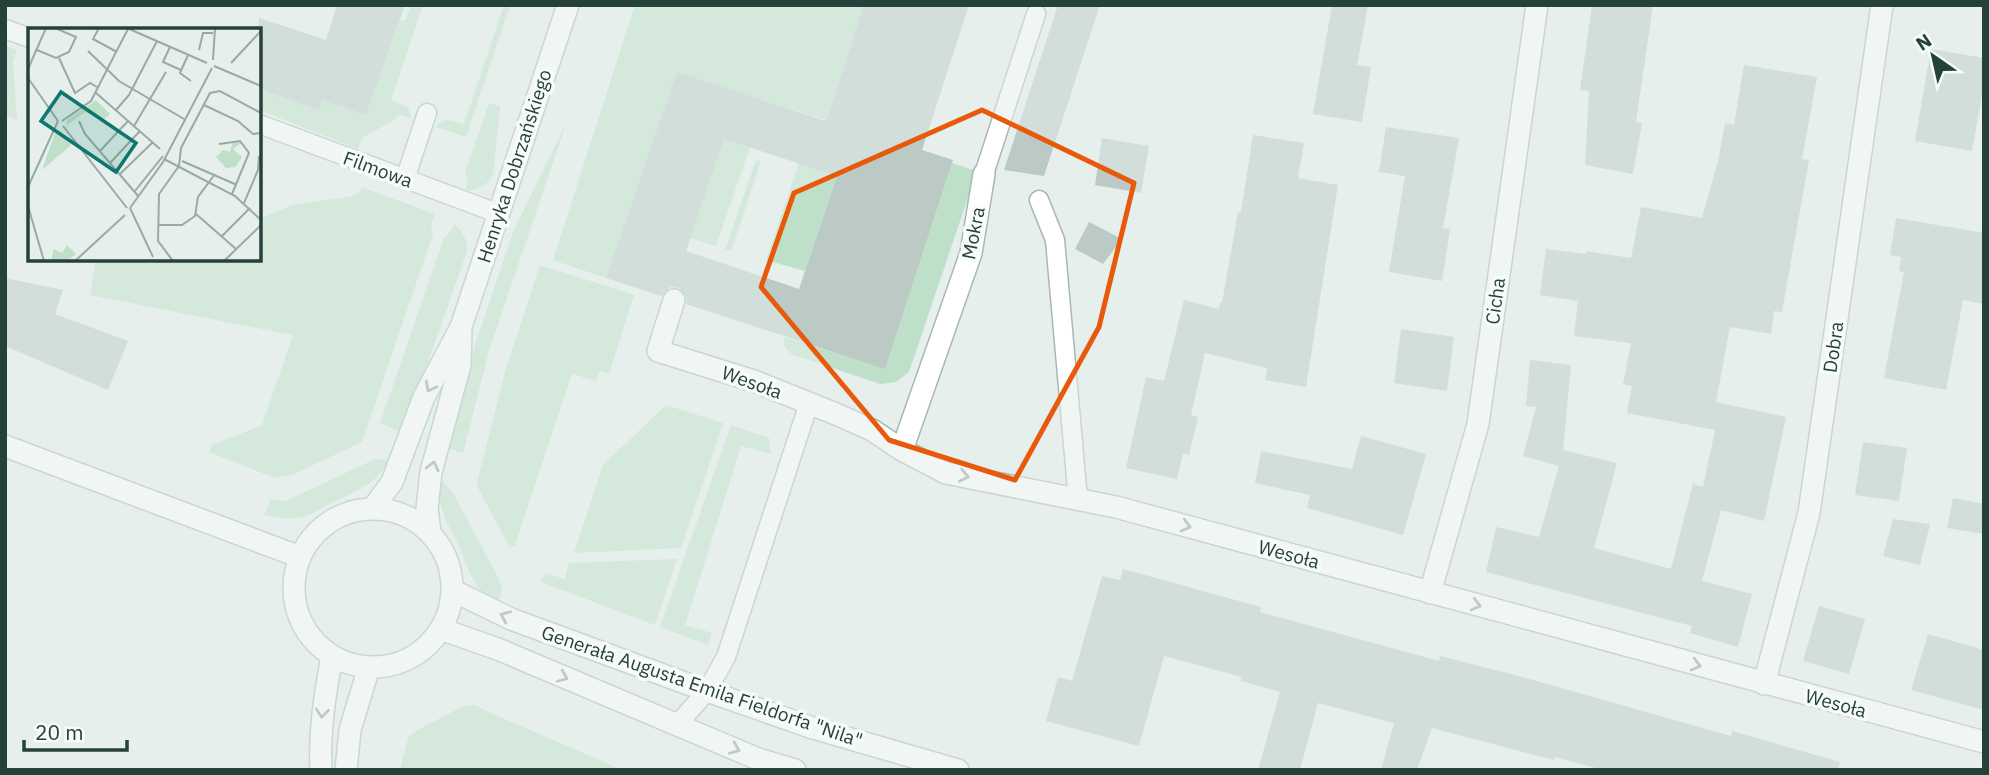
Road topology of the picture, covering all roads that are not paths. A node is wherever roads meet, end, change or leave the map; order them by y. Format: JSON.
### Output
{"nodes":[{"id":1,"x":568,"y":5,"type":"edge"},
{"id":2,"x":1537,"y":5,"type":"edge"},
{"id":3,"x":1882,"y":5,"type":"edge"},
{"id":4,"x":1036,"y":14,"type":"dead end"},
{"id":5,"x":5,"y":29,"type":"edge"},
{"id":6,"x":28,"y":37,"type":"edge"},
{"id":7,"x":427,"y":113,"type":"dead end"},
{"id":8,"x":261,"y":125,"type":"edge"},
{"id":9,"x":984,"y":174,"type":"joint"},
{"id":10,"x":405,"y":179,"type":"junction"},
{"id":11,"x":1039,"y":200,"type":"dead end"},
{"id":12,"x":497,"y":214,"type":"junction"},
{"id":13,"x":674,"y":300,"type":"dead end"},
{"id":14,"x":461,"y":327,"type":"junction"},
{"id":15,"x":809,"y":403,"type":"junction"},
{"id":16,"x":5,"y":446,"type":"edge"},
{"id":17,"x":902,"y":450,"type":"junction"},
{"id":18,"x":1079,"y":500,"type":"junction"},
{"id":19,"x":373,"y":508,"type":"junction"},
{"id":20,"x":430,"y":533,"type":"junction"},
{"id":21,"x":300,"y":557,"type":"junction"},
{"id":22,"x":452,"y":590,"type":"junction"},
{"id":23,"x":1430,"y":593,"type":"junction"},
{"id":24,"x":441,"y":629,"type":"junction"},
{"id":25,"x":332,"y":656,"type":"junction"},
{"id":26,"x":369,"y":667,"type":"junction"},
{"id":27,"x":1765,"y":684,"type":"junction"},
{"id":28,"x":706,"y":691,"type":"junction"},
{"id":29,"x":677,"y":725,"type":"junction"},
{"id":30,"x":1984,"y":742,"type":"edge"},
{"id":31,"x":909,"y":763,"type":"edge"},
{"id":32,"x":321,"y":770,"type":"edge"},
{"id":33,"x":346,"y":770,"type":"edge"},
{"id":34,"x":795,"y":770,"type":"edge"},
{"id":35,"x":958,"y":770,"type":"edge"}],
"edges":[{"from":1,"to":12,"type":"street","name":"Henryka Dobrzańskiego"},
{"from":2,"to":23,"type":"street","name":"Cicha"},
{"from":3,"to":27,"type":"street","name":"Dobra"},
{"from":4,"to":9,"type":"lane","name":"Mokra"},
{"from":5,"to":6,"type":"lane"},
{"from":7,"to":10,"type":"lane"},
{"from":8,"to":10,"type":"lane","name":"Filmowa"},
{"from":9,"to":17,"type":"street","name":"Mokra"},
{"from":10,"to":12,"type":"lane","name":"Filmowa"},
{"from":11,"to":18,"type":"lane"},
{"from":12,"to":14,"type":"street","name":"Henryka Dobrzańskiego"},
{"from":13,"to":15,"type":"street","name":"Wesoła"},
{"from":14,"to":19,"type":"street","name":"Henryka Dobrzańskiego","one_way":true},
{"from":20,"to":14,"type":"street","name":"Henryka Dobrzańskiego","one_way":true},
{"from":15,"to":17,"type":"street","name":"Wesoła"},
{"from":15,"to":28,"type":"lane"},
{"from":16,"to":21,"type":"street"},
{"from":17,"to":18,"type":"street","name":"Wesoła","one_way":true},
{"from":18,"to":23,"type":"street","name":"Wesoła","one_way":true},
{"from":19,"to":20,"type":"street"},
{"from":19,"to":21,"type":"street"},
{"from":20,"to":22,"type":"street"},
{"from":21,"to":25,"type":"street"},
{"from":22,"to":24,"type":"street"},
{"from":28,"to":22,"type":"street","name":"Generała Augusta Emila Fieldorfa \"Nila\"","one_way":true},
{"from":23,"to":27,"type":"street","name":"Wesoła","one_way":true},
{"from":24,"to":26,"type":"street"},
{"from":24,"to":29,"type":"street","name":"Generała Augusta Emila Fieldorfa \"Nila\"","one_way":true},
{"from":25,"to":26,"type":"street"},
{"from":25,"to":32,"type":"street","one_way":true},
{"from":26,"to":33,"type":"street"},
{"from":27,"to":30,"type":"street","name":"Wesoła"},
{"from":28,"to":29,"type":"lane"},
{"from":28,"to":31,"type":"street","name":"Generała Augusta Emila Fieldorfa \"Nila\""},
{"from":29,"to":34,"type":"street","name":"Generała Augusta Emila Fieldorfa \"Nila\"","one_way":true},
{"from":31,"to":35,"type":"street","name":"Generała Augusta Emila Fieldorfa \"Nila\""}]}
